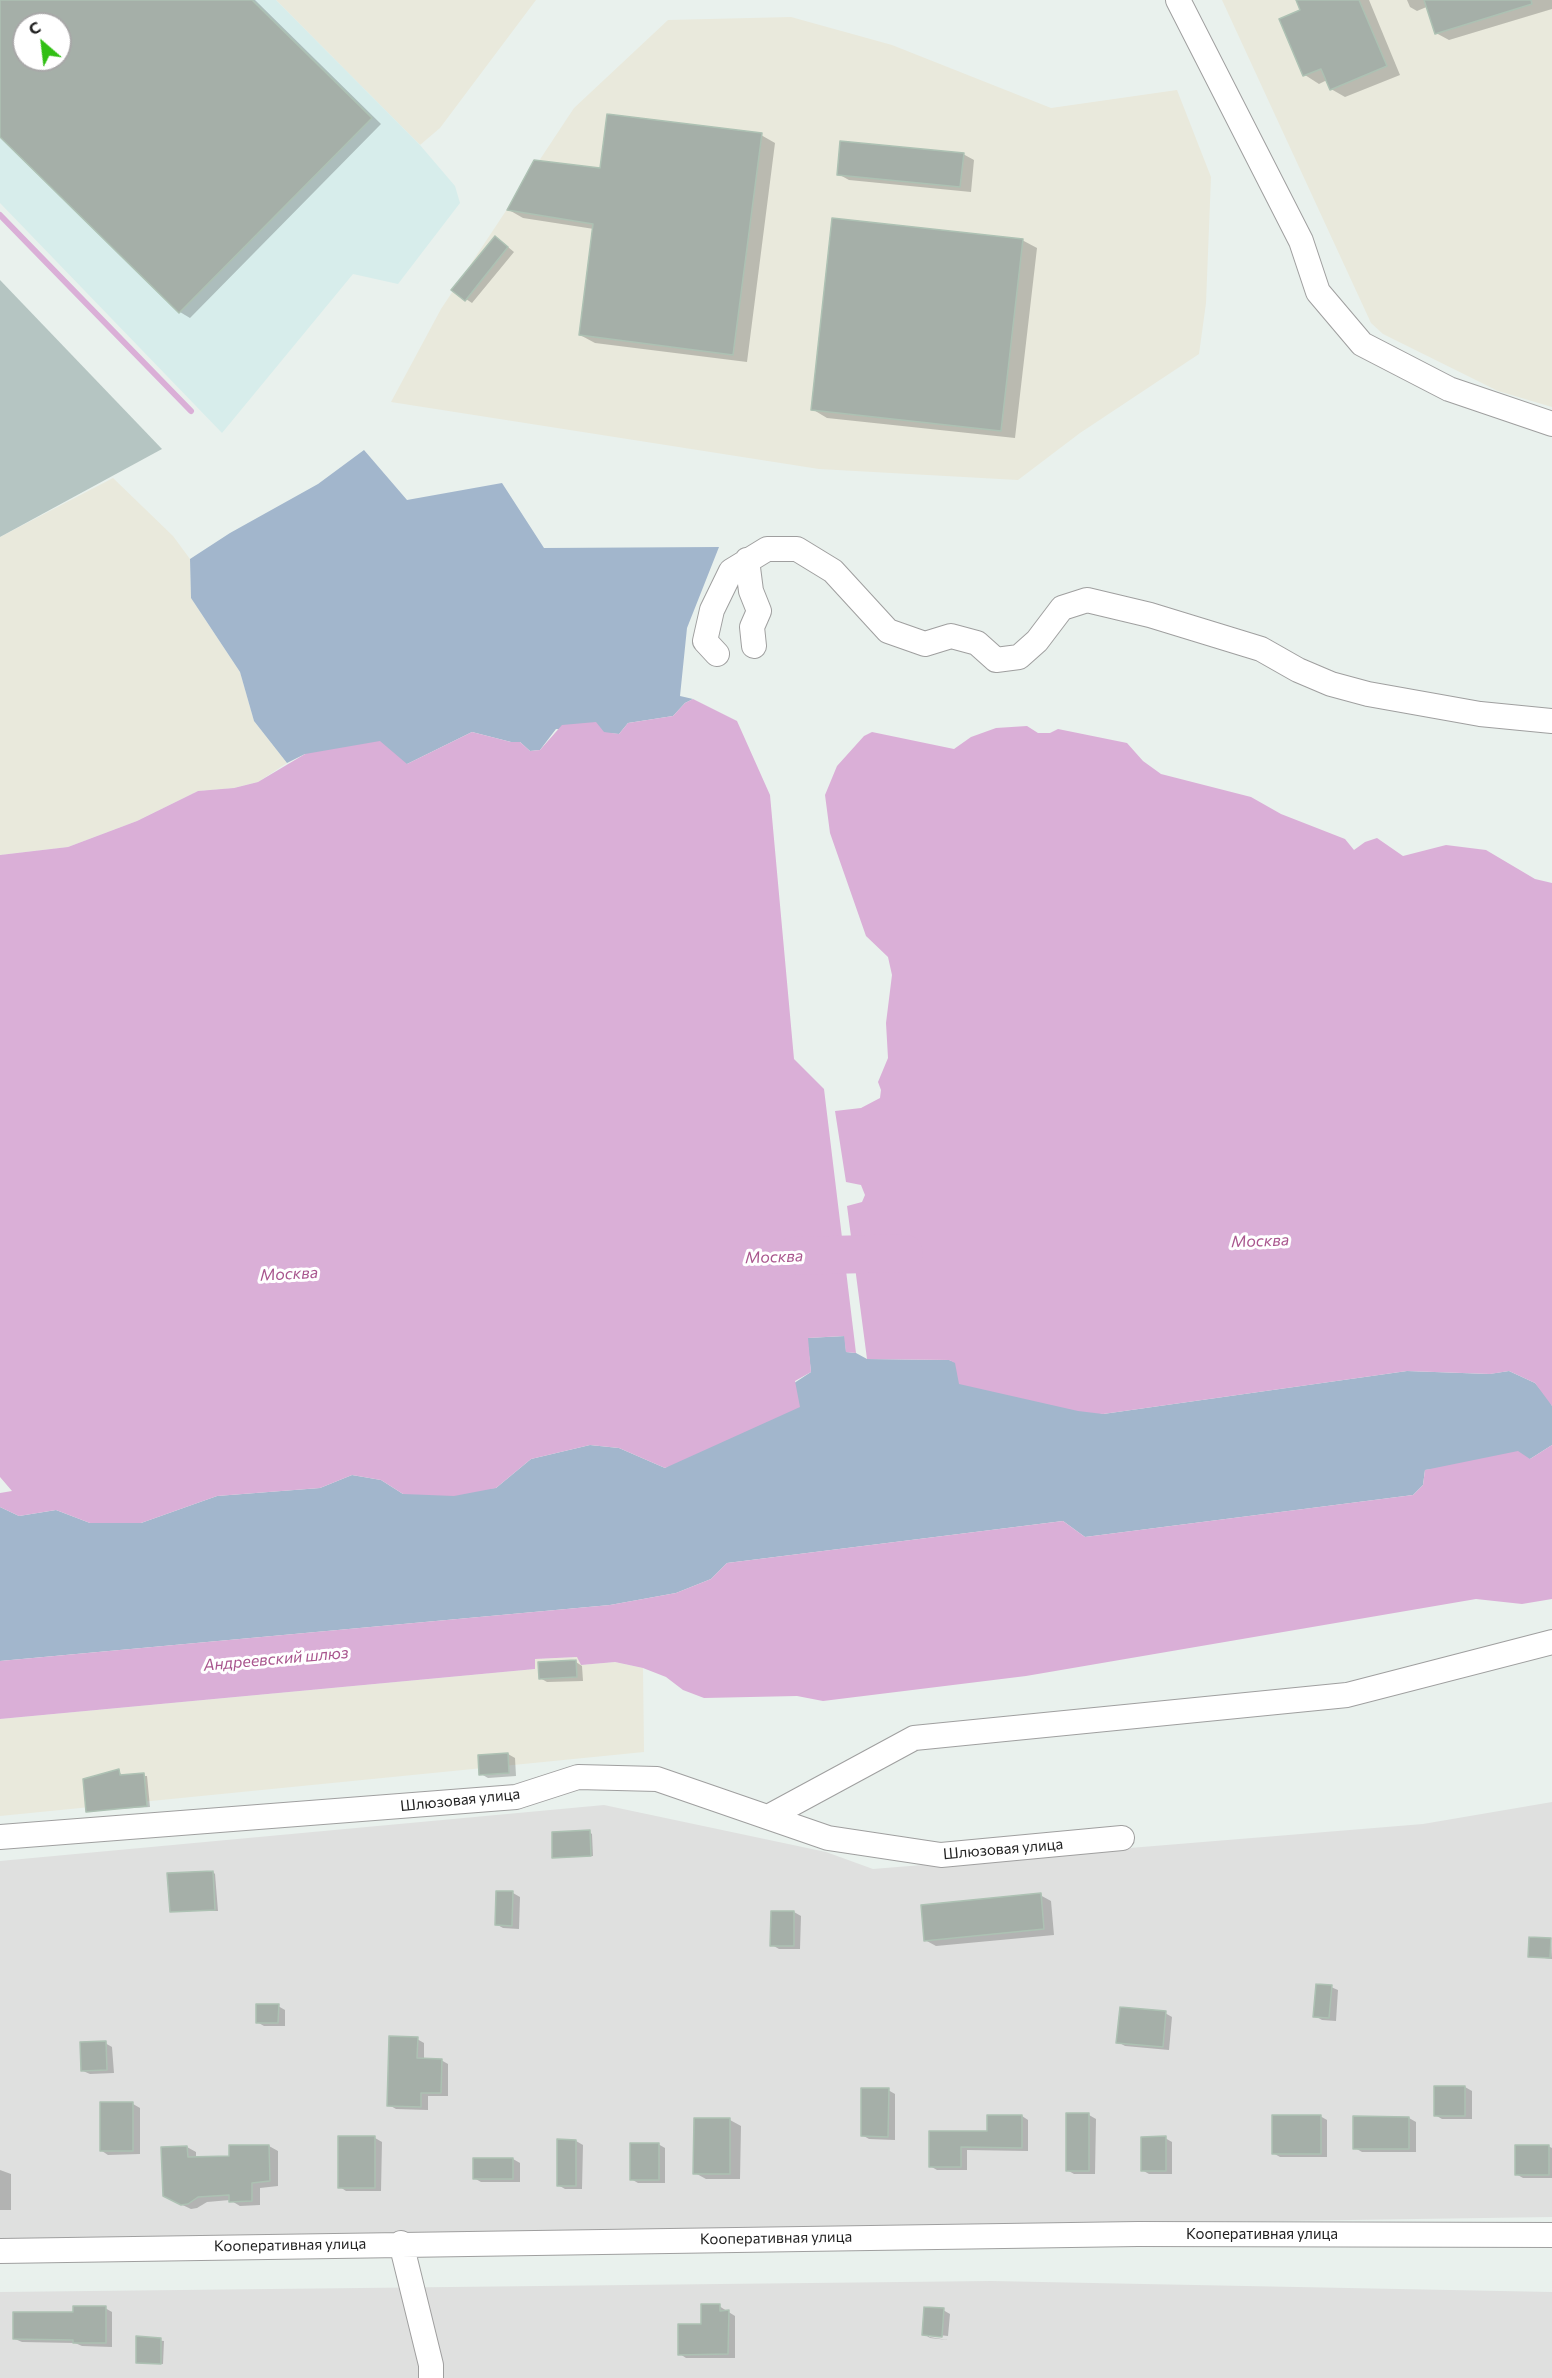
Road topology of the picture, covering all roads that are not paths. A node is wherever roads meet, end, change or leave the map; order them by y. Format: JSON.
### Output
{"nodes":[{"id":1,"x":1178,"y":0,"type":"edge"},
{"id":2,"x":1552,"y":424,"type":"edge"},
{"id":3,"x":747,"y":560,"type":"junction"},
{"id":4,"x":754,"y":646,"type":"dead end"},
{"id":5,"x":717,"y":654,"type":"dead end"},
{"id":6,"x":1552,"y":722,"type":"edge"},
{"id":7,"x":1552,"y":1641,"type":"edge"},
{"id":8,"x":768,"y":1817,"type":"junction"},
{"id":9,"x":0,"y":1838,"type":"edge"},
{"id":10,"x":1122,"y":1838,"type":"dead end"},
{"id":11,"x":1552,"y":2235,"type":"edge"},
{"id":12,"x":401,"y":2243,"type":"junction"},
{"id":13,"x":0,"y":2251,"type":"edge"},
{"id":14,"x":431,"y":2378,"type":"edge"}],
"edges":[{"from":1,"to":2,"type":"street"},
{"from":3,"to":4,"type":"street"},
{"from":3,"to":5,"type":"street"},
{"from":3,"to":6,"type":"street"},
{"from":7,"to":8,"type":"street"},
{"from":8,"to":9,"type":"street","name":"Шлюзовая улица"},
{"from":8,"to":10,"type":"street","name":"Шлюзовая улица"},
{"from":11,"to":12,"type":"street","name":"Кооперативная улица"},
{"from":12,"to":13,"type":"street","name":"Кооперативная улица"},
{"from":12,"to":14,"type":"street"}]}
